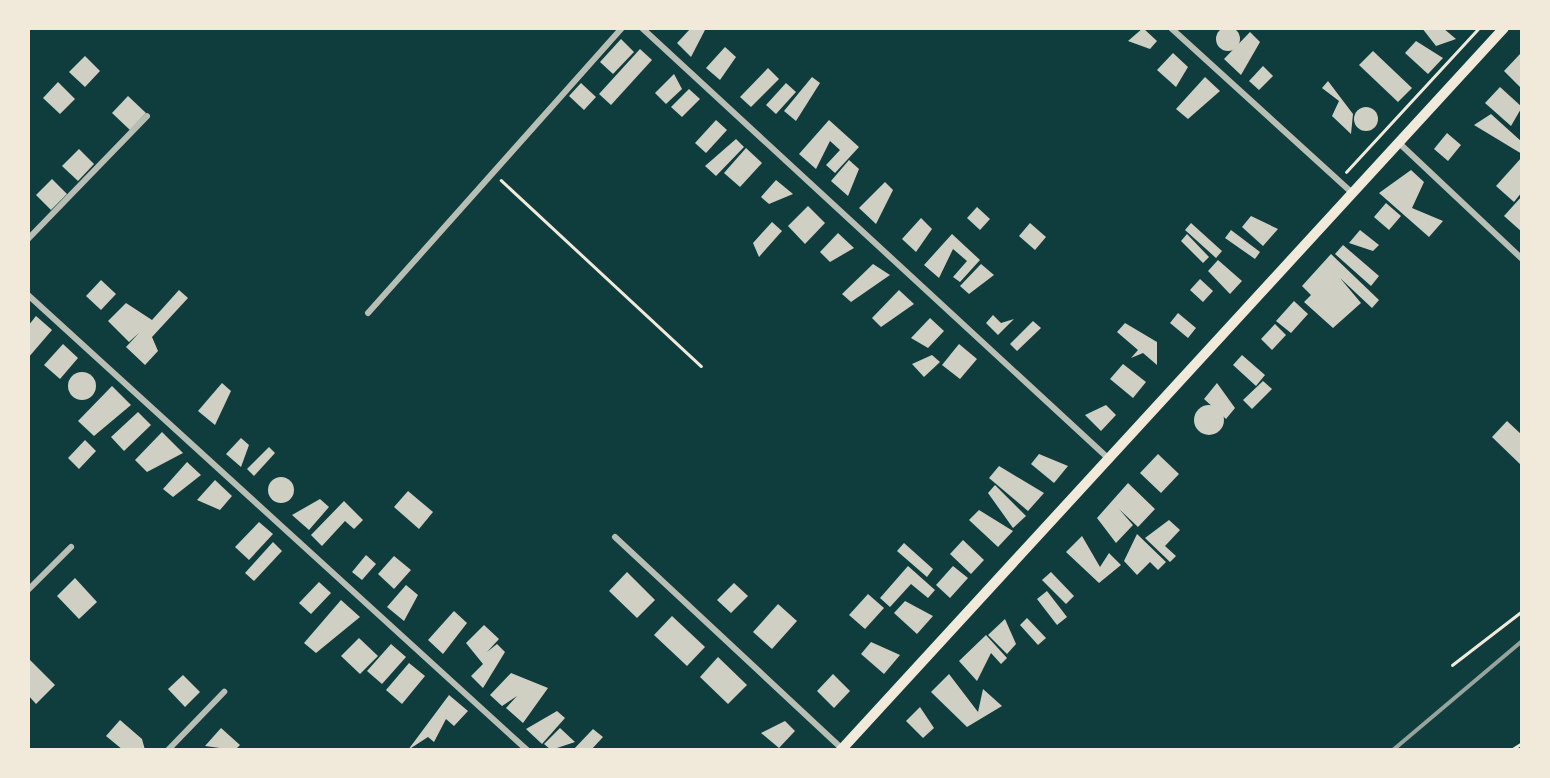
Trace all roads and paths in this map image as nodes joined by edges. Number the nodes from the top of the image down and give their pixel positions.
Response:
1 (622, 28) edge
2 (642, 28) edge
3 (1171, 28) edge
4 (1479, 28) edge
5 (1504, 28) edge
6 (146, 116) dead end
7 (1397, 141) junction
8 (493, 172) junction
9 (1338, 180) junction
10 (1351, 192) junction
11 (28, 239) edge
12 (1522, 258) edge
13 (30, 301) edge
14 (368, 313) dead end
15 (701, 366) dead end
16 (1108, 458) junction
17 (614, 536) dead end
18 (71, 547) dead end
19 (28, 590) edge
20 (1522, 612) edge
21 (1452, 666) dead end
22 (224, 692) dead end
23 (1522, 744) edge
24 (168, 750) edge
25 (527, 750) edge
26 (841, 750) edge
27 (1511, 750) edge

1 - 8 street
2 - 16 street
3 - 9 street
4 - 9 path
5 - 7 main road
6 - 11 street
7 - 10 main road
7 - 12 street
8 - 14 street
8 - 15 path
9 - 10 street
10 - 16 main road
13 - 25 street
16 - 26 main road
17 - 26 street
18 - 19 street
20 - 21 path
22 - 24 street
23 - 27 path

